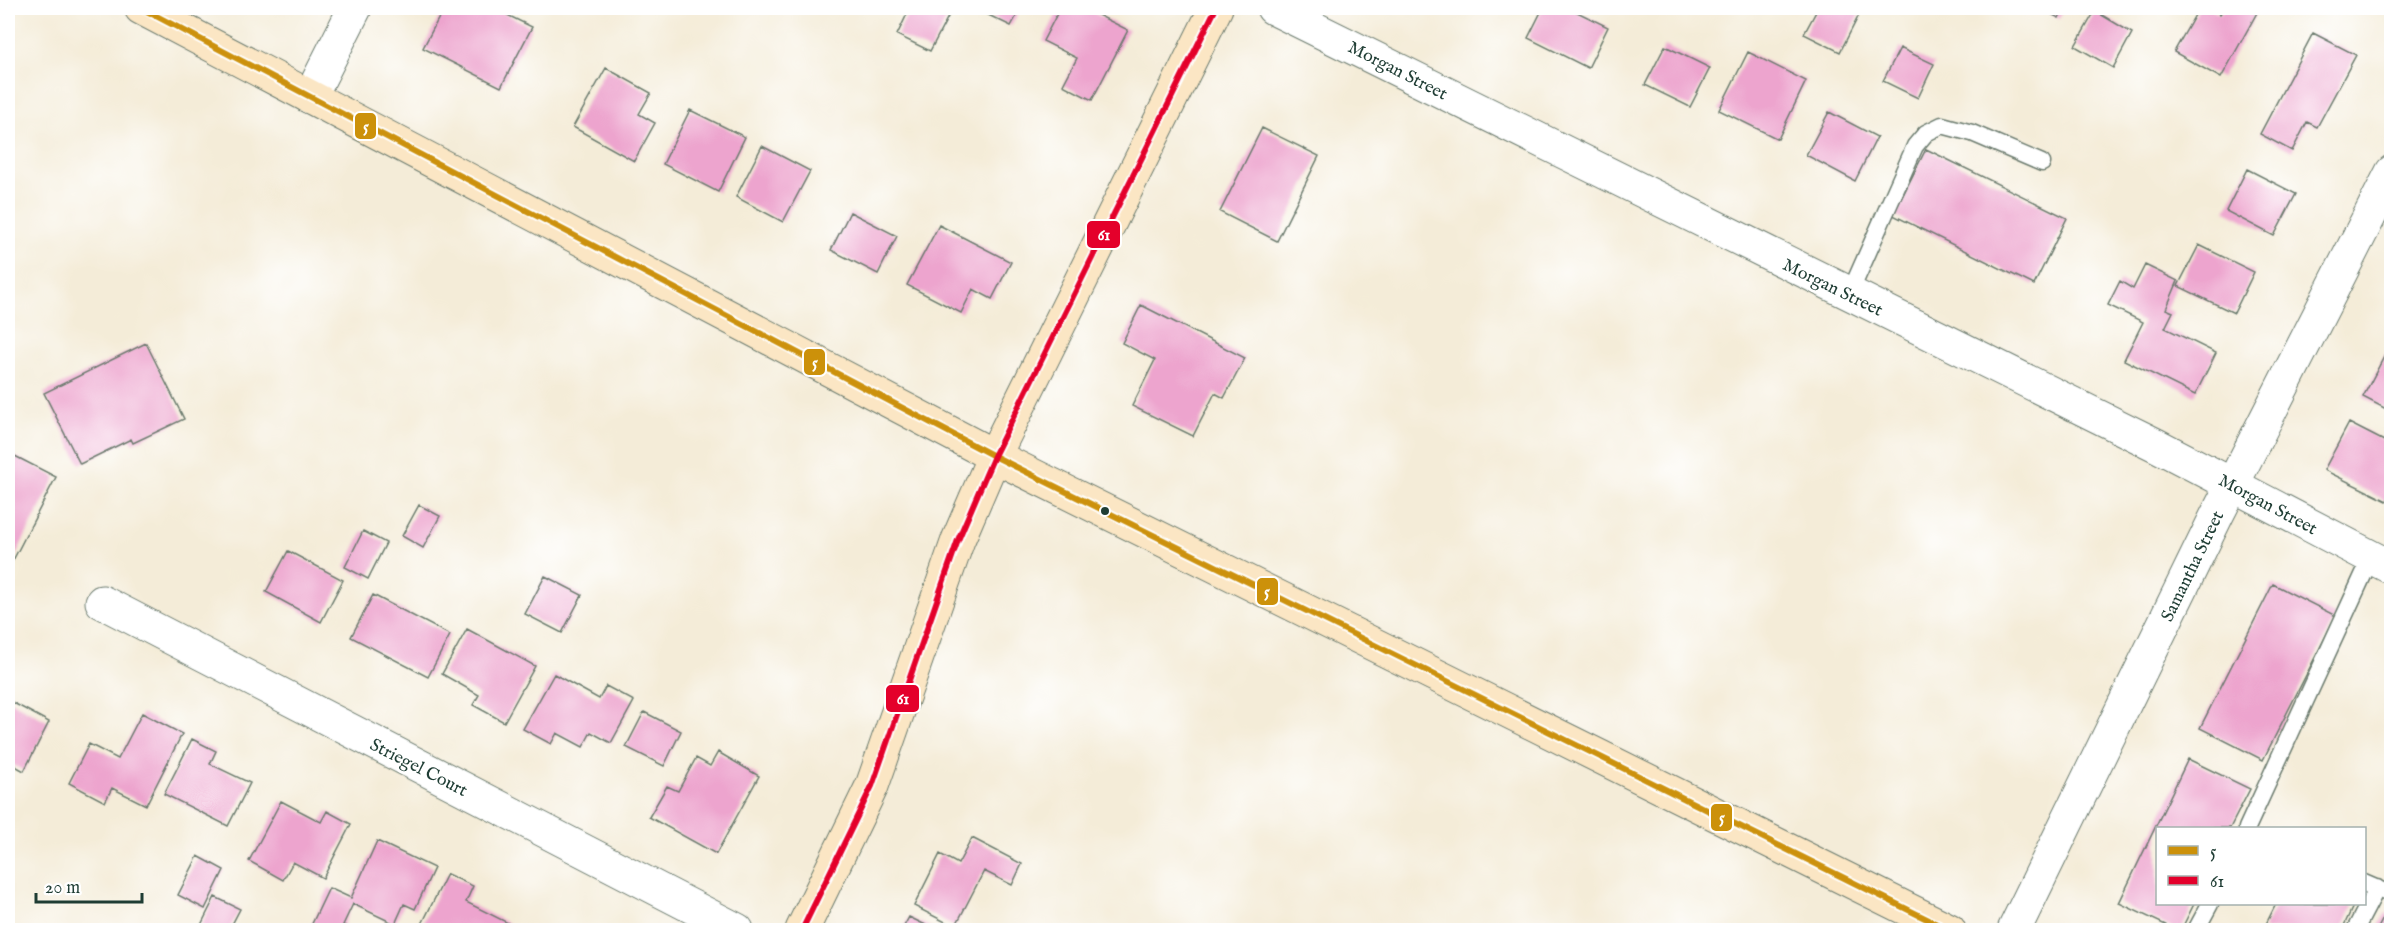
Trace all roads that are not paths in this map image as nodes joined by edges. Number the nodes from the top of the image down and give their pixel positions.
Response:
1 (141, 8) edge
2 (355, 8) edge
3 (1216, 8) edge
4 (1273, 8) edge
5 (310, 97) junction
6 (2043, 163) dead end
7 (2391, 172) edge
8 (1849, 295) junction
9 (994, 456) junction
10 (2232, 485) junction
11 (2381, 563) edge
12 (102, 602) dead end
13 (2248, 827) edge
14 (2378, 888) edge
15 (2209, 905) edge
16 (737, 930) edge
17 (802, 930) edge
18 (1949, 930) edge
19 (2014, 930) edge
20 (2196, 930) edge
21 (2355, 930) edge

1 - 5 main road
2 - 5 street
3 - 9 main road
4 - 8 street, Morgan Street
5 - 9 main road
6 - 8 lane
7 - 10 street, Samantha Street
8 - 10 street, Morgan Street
9 - 17 main road
9 - 18 main road
10 - 11 street, Morgan Street
10 - 19 street, Samantha Street
11 - 13 lane
12 - 16 street, Striegel Court
14 - 21 lane
15 - 20 lane

